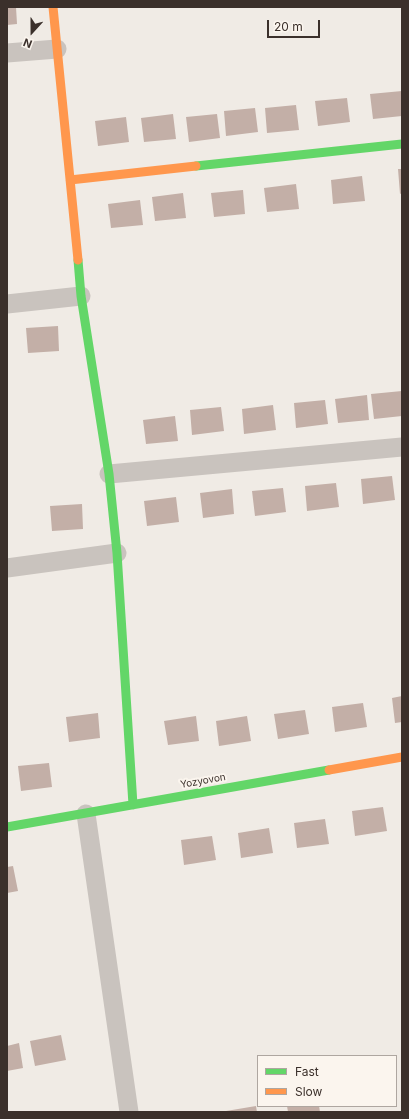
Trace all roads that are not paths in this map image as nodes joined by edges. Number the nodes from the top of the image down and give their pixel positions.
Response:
1 (53, 7) edge
2 (57, 49) junction
3 (7, 53) edge
4 (402, 144) edge
5 (70, 180) junction
6 (81, 296) junction
7 (7, 304) edge
8 (402, 447) edge
9 (109, 474) junction
10 (116, 553) junction
11 (7, 568) edge
12 (402, 757) edge
13 (133, 805) junction
14 (86, 814) junction
15 (7, 827) edge
16 (129, 1112) edge

1 - 2 street
2 - 3 street
2 - 5 street
4 - 5 street
5 - 6 street
6 - 7 street
6 - 9 street
8 - 9 street
9 - 10 street
10 - 11 street
10 - 13 street
12 - 13 street, Yozyovon
13 - 14 street, Yozyovon
14 - 15 street, Yozyovon
14 - 16 street

